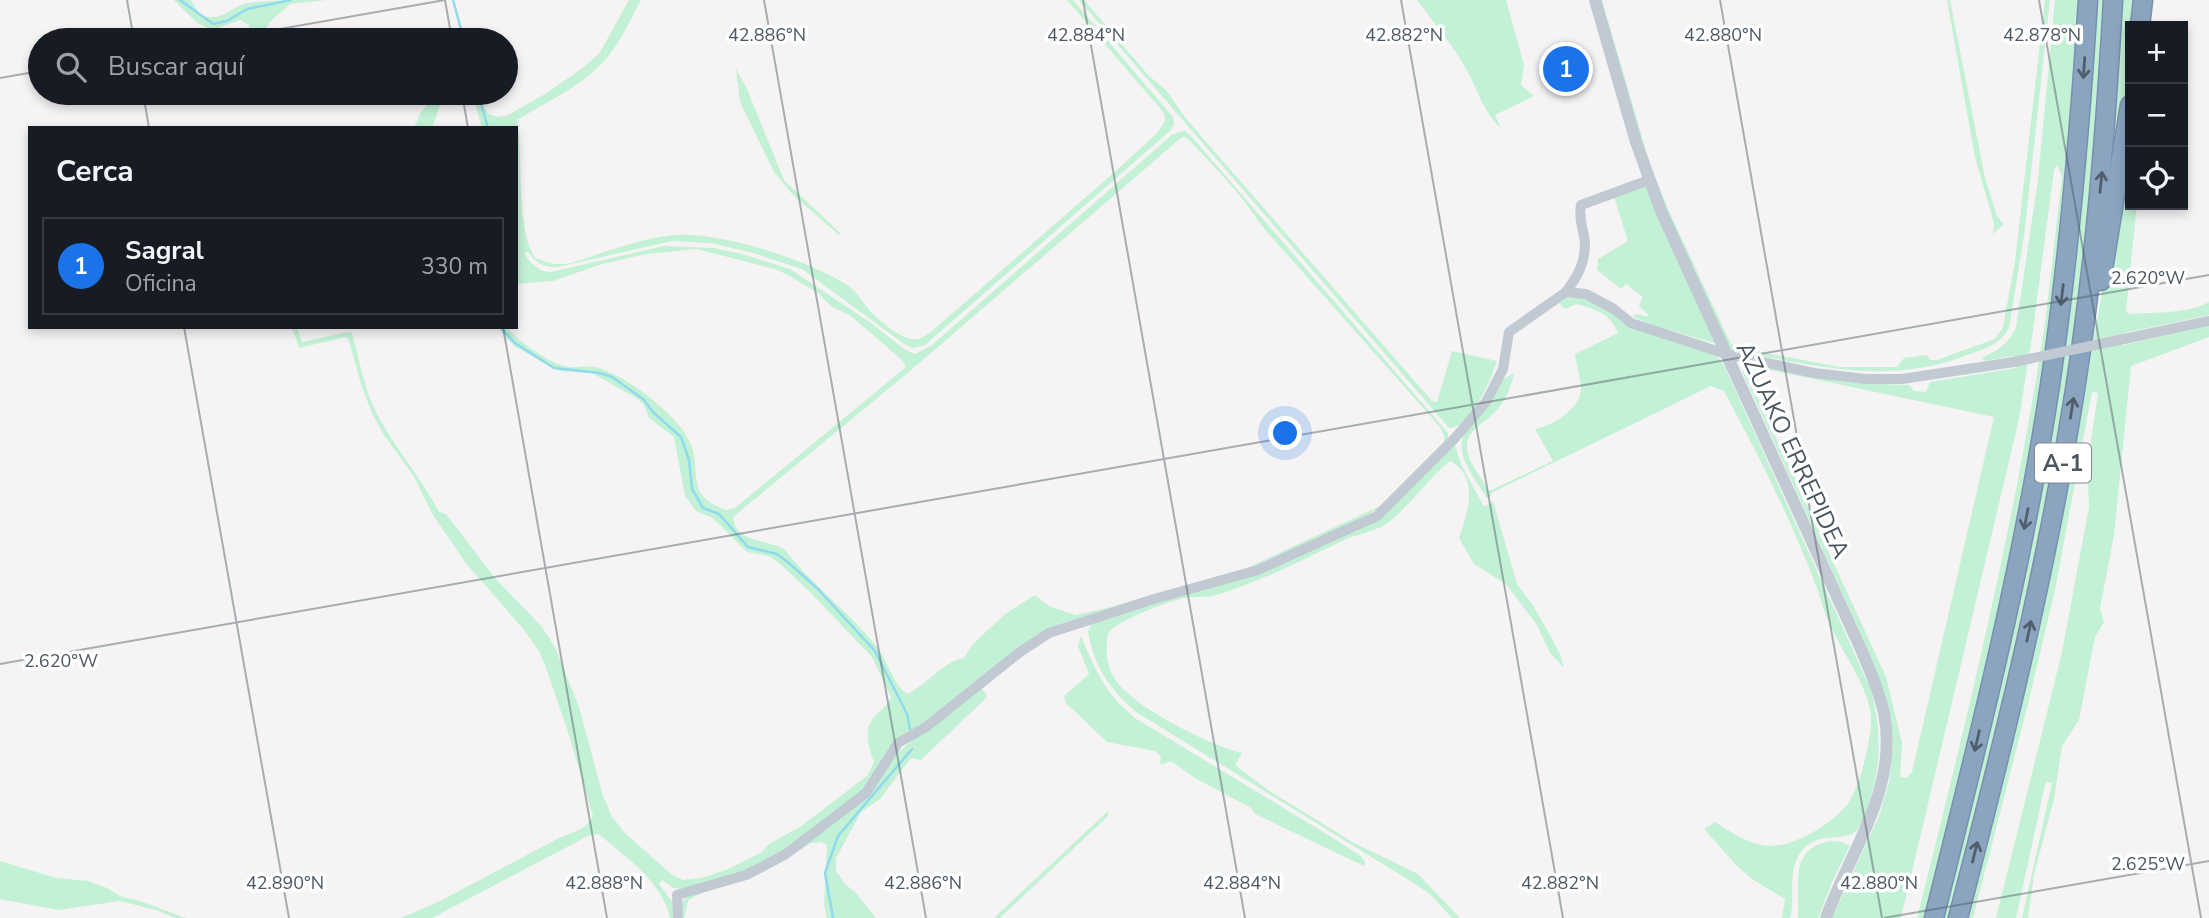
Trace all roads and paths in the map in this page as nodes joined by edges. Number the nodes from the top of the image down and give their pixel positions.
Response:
1 (1595, 0) edge
2 (2088, 0) edge
3 (2113, 0) edge
4 (2143, 0) edge
5 (2141, 21) edge
6 (2125, 135) edge
7 (1649, 180) junction
8 (1566, 292) junction
9 (2209, 321) edge
10 (2085, 326) junction
11 (1726, 354) junction
12 (678, 918) edge
13 (1826, 918) edge
14 (1934, 918) edge
15 (1958, 918) edge

1 - 7 street, AZUAKO ERREPIDEA
2 -> 14 highway, A-1
10 -> 3 highway, A-1
4 - 5 highway
6 - 10 highway
7 - 8 street
7 - 11 street, AZUAKO ERREPIDEA
8 - 11 street
8 - 12 street
9 - 11 street, bridge
15 -> 10 highway, A-1
11 - 13 street, AZUAKO ERREPIDEA

